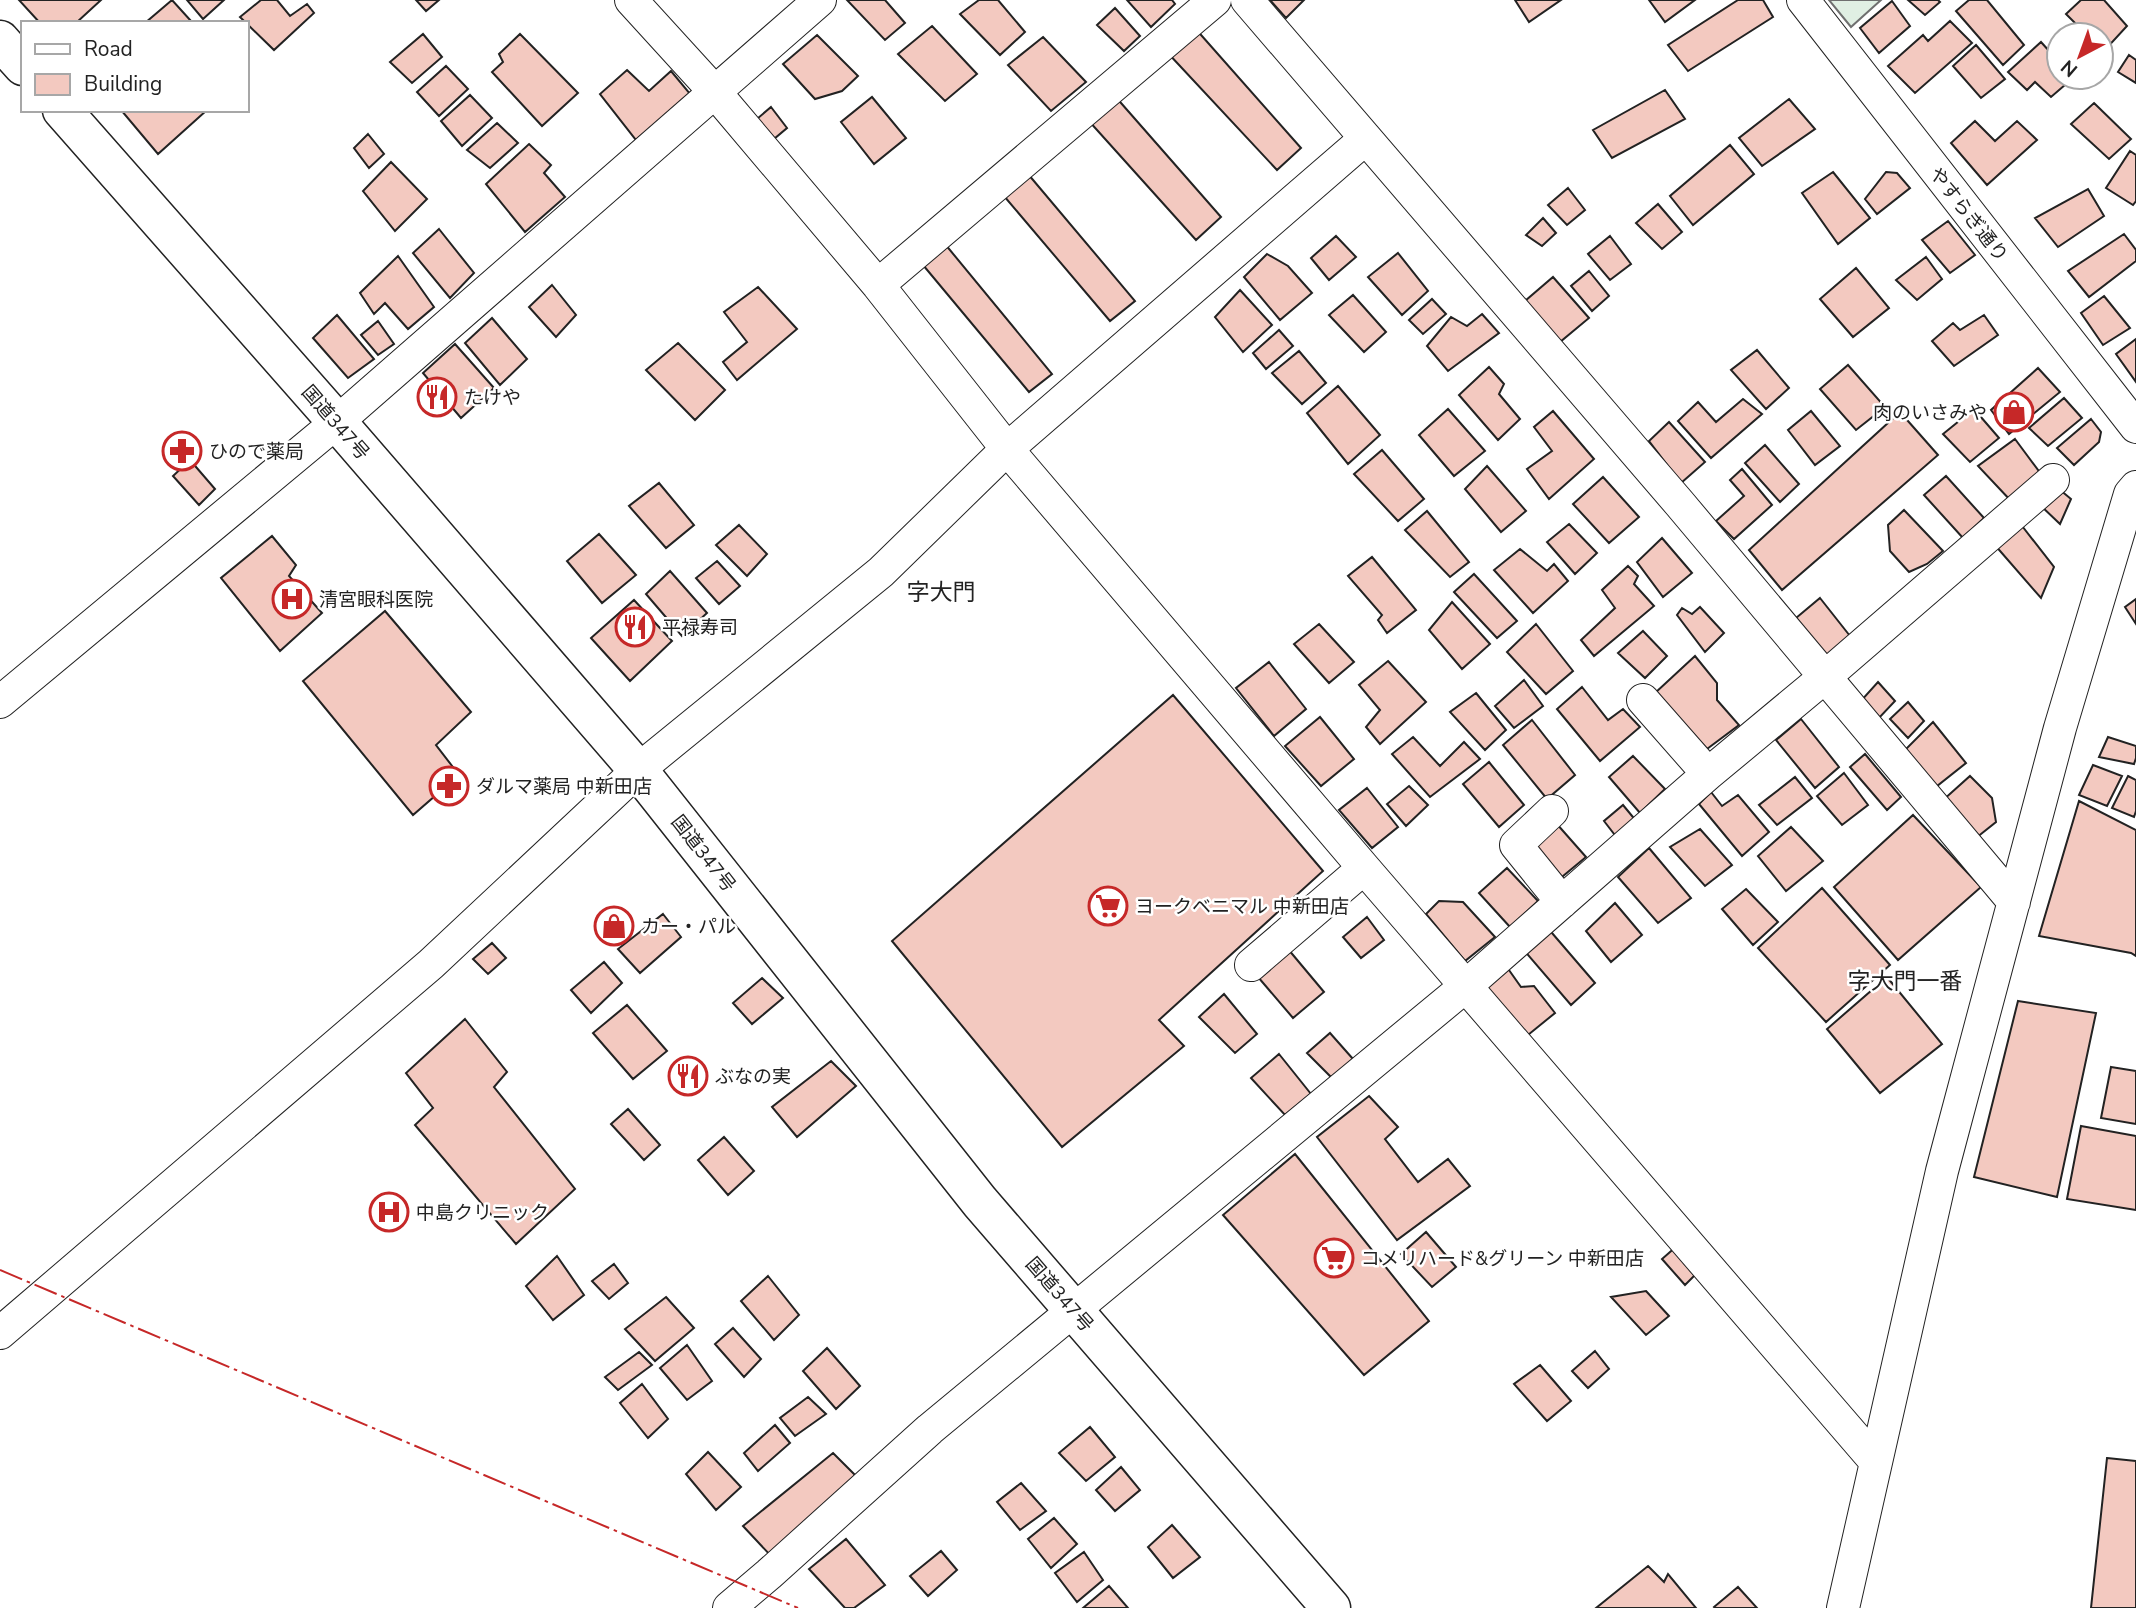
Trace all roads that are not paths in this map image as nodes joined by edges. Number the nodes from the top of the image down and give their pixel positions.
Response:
1 (631, 0) edge
2 (820, 0) edge
3 (1215, 0) edge
4 (1247, 0) edge
5 (1803, 0) edge
6 (0, 40) edge
7 (21, 64) edge
8 (714, 92) junction
9 (64, 112) edge
10 (1365, 139) junction
11 (878, 285) junction
12 (337, 422) junction
13 (2136, 427) edge
14 (1007, 449) junction
15 (2053, 480) dead end
16 (2136, 487) edge
17 (1826, 676) junction
18 (2, 698) edge
19 (1643, 700) dead end
20 (638, 770) junction
21 (1708, 774) junction
22 (1552, 811) dead end
23 (1364, 868) junction
24 (1562, 902) junction
25 (2014, 902) junction
26 (1251, 965) dead end
27 (1467, 985) junction
28 (1074, 1311) junction
29 (0, 1334) edge
30 (1876, 1462) junction
31 (729, 1608) edge
32 (1331, 1608) edge
33 (1843, 1608) edge

1 - 8 street
2 - 8 street
3 - 11 street
4 - 10 street
5 - 13 street, やすらぎ通り
6 - 7 highway
8 - 11 street
8 - 12 street
9 - 12 highway, 国道347号
10 - 14 street
10 - 17 street
11 - 14 street
12 - 18 street
12 - 20 highway, 国道347号
14 - 20 street
14 - 23 street
15 - 17 street
16 - 25 street
17 - 21 street
17 - 25 street
19 - 21 street
20 - 28 highway, 国道347号
20 - 29 street
21 - 24 street
22 - 24 street
23 - 26 street
23 - 27 street
24 - 27 street
25 - 30 street
27 - 28 street
27 - 30 street
28 - 31 street
28 - 32 highway, 国道347号
30 - 33 street

